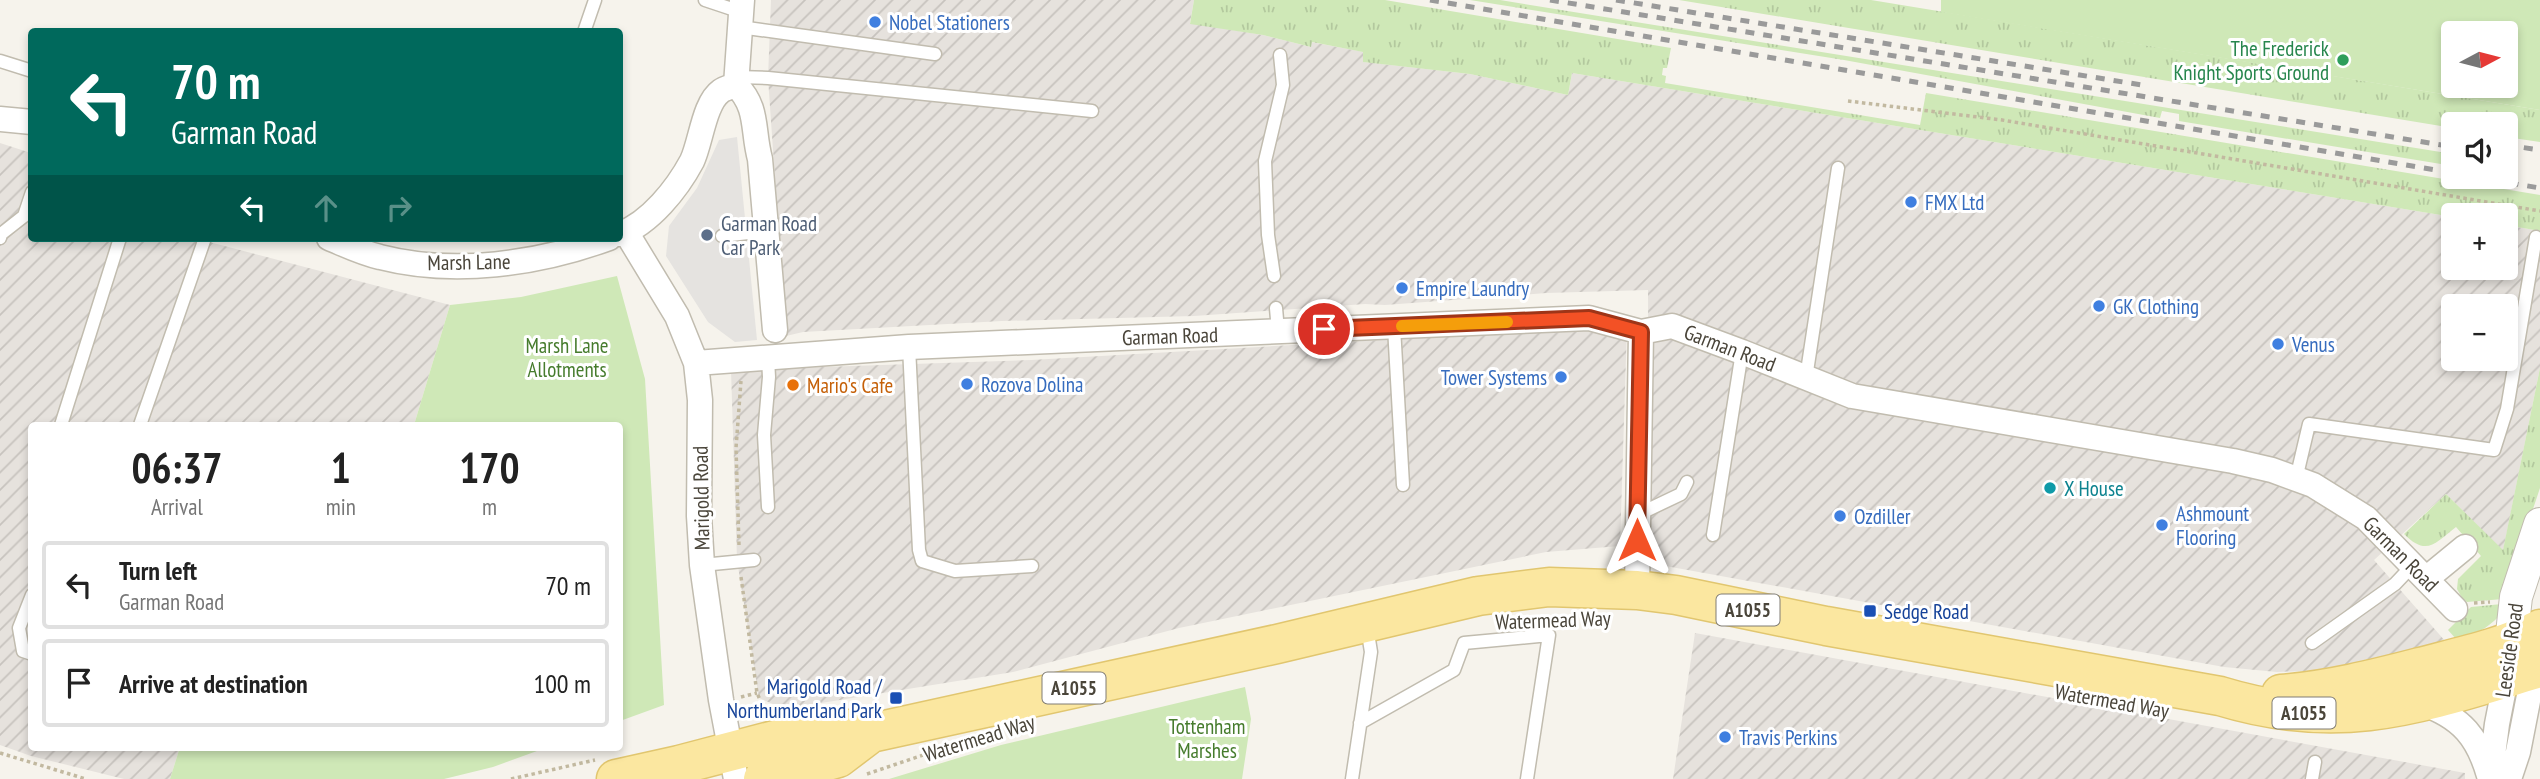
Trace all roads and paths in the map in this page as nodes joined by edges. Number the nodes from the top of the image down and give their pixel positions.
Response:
1 (595, 0) edge
2 (705, 0) edge
3 (741, 13) edge
4 (585, 28) edge
5 (935, 54) dead end
6 (1280, 55) dead end
7 (0, 61) edge
8 (28, 70) edge
9 (736, 81) junction
10 (1848, 101) dead end
11 (1091, 111) dead end
12 (0, 119) edge
13 (28, 122) edge
14 (1838, 168) dead end
15 (28, 204) edge
16 (2540, 211) edge
17 (623, 232) edge
18 (767, 232) junction
19 (0, 235) edge
20 (722, 236) dead end
21 (2536, 237) dead end
22 (119, 242) edge
23 (204, 242) edge
24 (340, 242) edge
25 (597, 242) edge
26 (623, 242) edge
27 (1274, 276) dead end
28 (1394, 327) junction
29 (775, 330) dead end
30 (1641, 332) junction
31 (909, 347) junction
32 (1742, 352) junction
33 (768, 359) junction
34 (695, 363) junction
35 (1806, 378) junction
36 (62, 422) edge
37 (141, 422) edge
38 (2296, 479) junction
39 (1687, 482) dead end
40 (1403, 485) dead end
41 (768, 506) dead end
42 (1637, 515) junction
43 (2540, 524) edge
44 (1713, 535) dead end
45 (2465, 547) dead end
46 (754, 560) dead end
47 (702, 565) junction
48 (1031, 566) dead end
49 (2420, 572) junction
50 (1637, 590) junction
51 (2528, 591) edge
52 (28, 605) edge
53 (2455, 608) joint
54 (1366, 622) junction
55 (2312, 643) dead end
56 (28, 652) edge
57 (2523, 660) edge
58 (757, 693) dead end
59 (2220, 696) junction
60 (735, 698) dead end
61 (2421, 703) junction
62 (1360, 723) junction
63 (871, 733) junction
64 (936, 751) dead end
65 (0, 753) edge
66 (2315, 762) dead end
67 (733, 765) edge
68 (609, 769) edge
69 (865, 775) dead end
70 (86, 779) edge
71 (511, 779) edge
72 (763, 779) edge
73 (1352, 779) edge
74 (1527, 779) edge
75 (2312, 779) edge
76 (2490, 779) edge
77 (2509, 779) edge

1 - 4 lane
2 - 3 lane
3 - 5 lane
3 - 9 street
6 - 27 lane
7 - 8 lane
9 - 11 lane
9 - 17 street, Marsh Lane
9 - 18 street
10 - 16 path
12 - 13 street
14 - 35 lane
15 - 19 lane
18 - 20 lane
18 - 29 street
21 - 38 lane
22 - 36 lane
23 - 37 lane
24 - 25 street, Marsh Lane
26 - 34 street, Marigold Road
28 - 30 street, Garman Road
28 - 31 street, Garman Road
28 - 40 lane
30 - 32 street, Garman Road
30 - 42 street
31 - 33 street, Garman Road
31 - 48 lane
32 - 35 street, Garman Road
32 - 44 lane
33 - 34 street, Garman Road
33 - 41 lane
34 - 47 street, Marigold Road
35 - 38 street, Garman Road
38 - 49 street, Garman Road
39 - 42 lane
42 - 50 street
43 - 51 street, Leeside Road
45 - 49 street
46 - 47 lane
47 - 67 street, Marigold Road
49 - 53 street, Garman Road
49 - 55 lane
50 - 54 main road, Watermead Way / A1055
50 - 59 main road, Watermead Way / A1055
51 - 53 path
51 - 57 street, Leeside Road
52 - 56 lane
54 - 62 lane
54 - 63 main road, Watermead Way / A1055
57 - 59 main road, Watermead Way / A1055
57 - 61 main road, Watermead Way / A1055
57 - 76 street, Leeside Road
57 - 77 street, Leeside Road
58 - 60 path
59 - 61 main road, Watermead Way / A1055
61 - 76 street, Leeside Road
62 - 73 lane
62 - 74 lane
63 - 67 main road, Watermead Way / A1055
63 - 72 main road, Watermead Way / A1055
64 - 69 path, Watermead Way
65 - 70 path
66 - 75 lane
67 - 68 main road, Watermead Way / A1055
68 - 71 path

